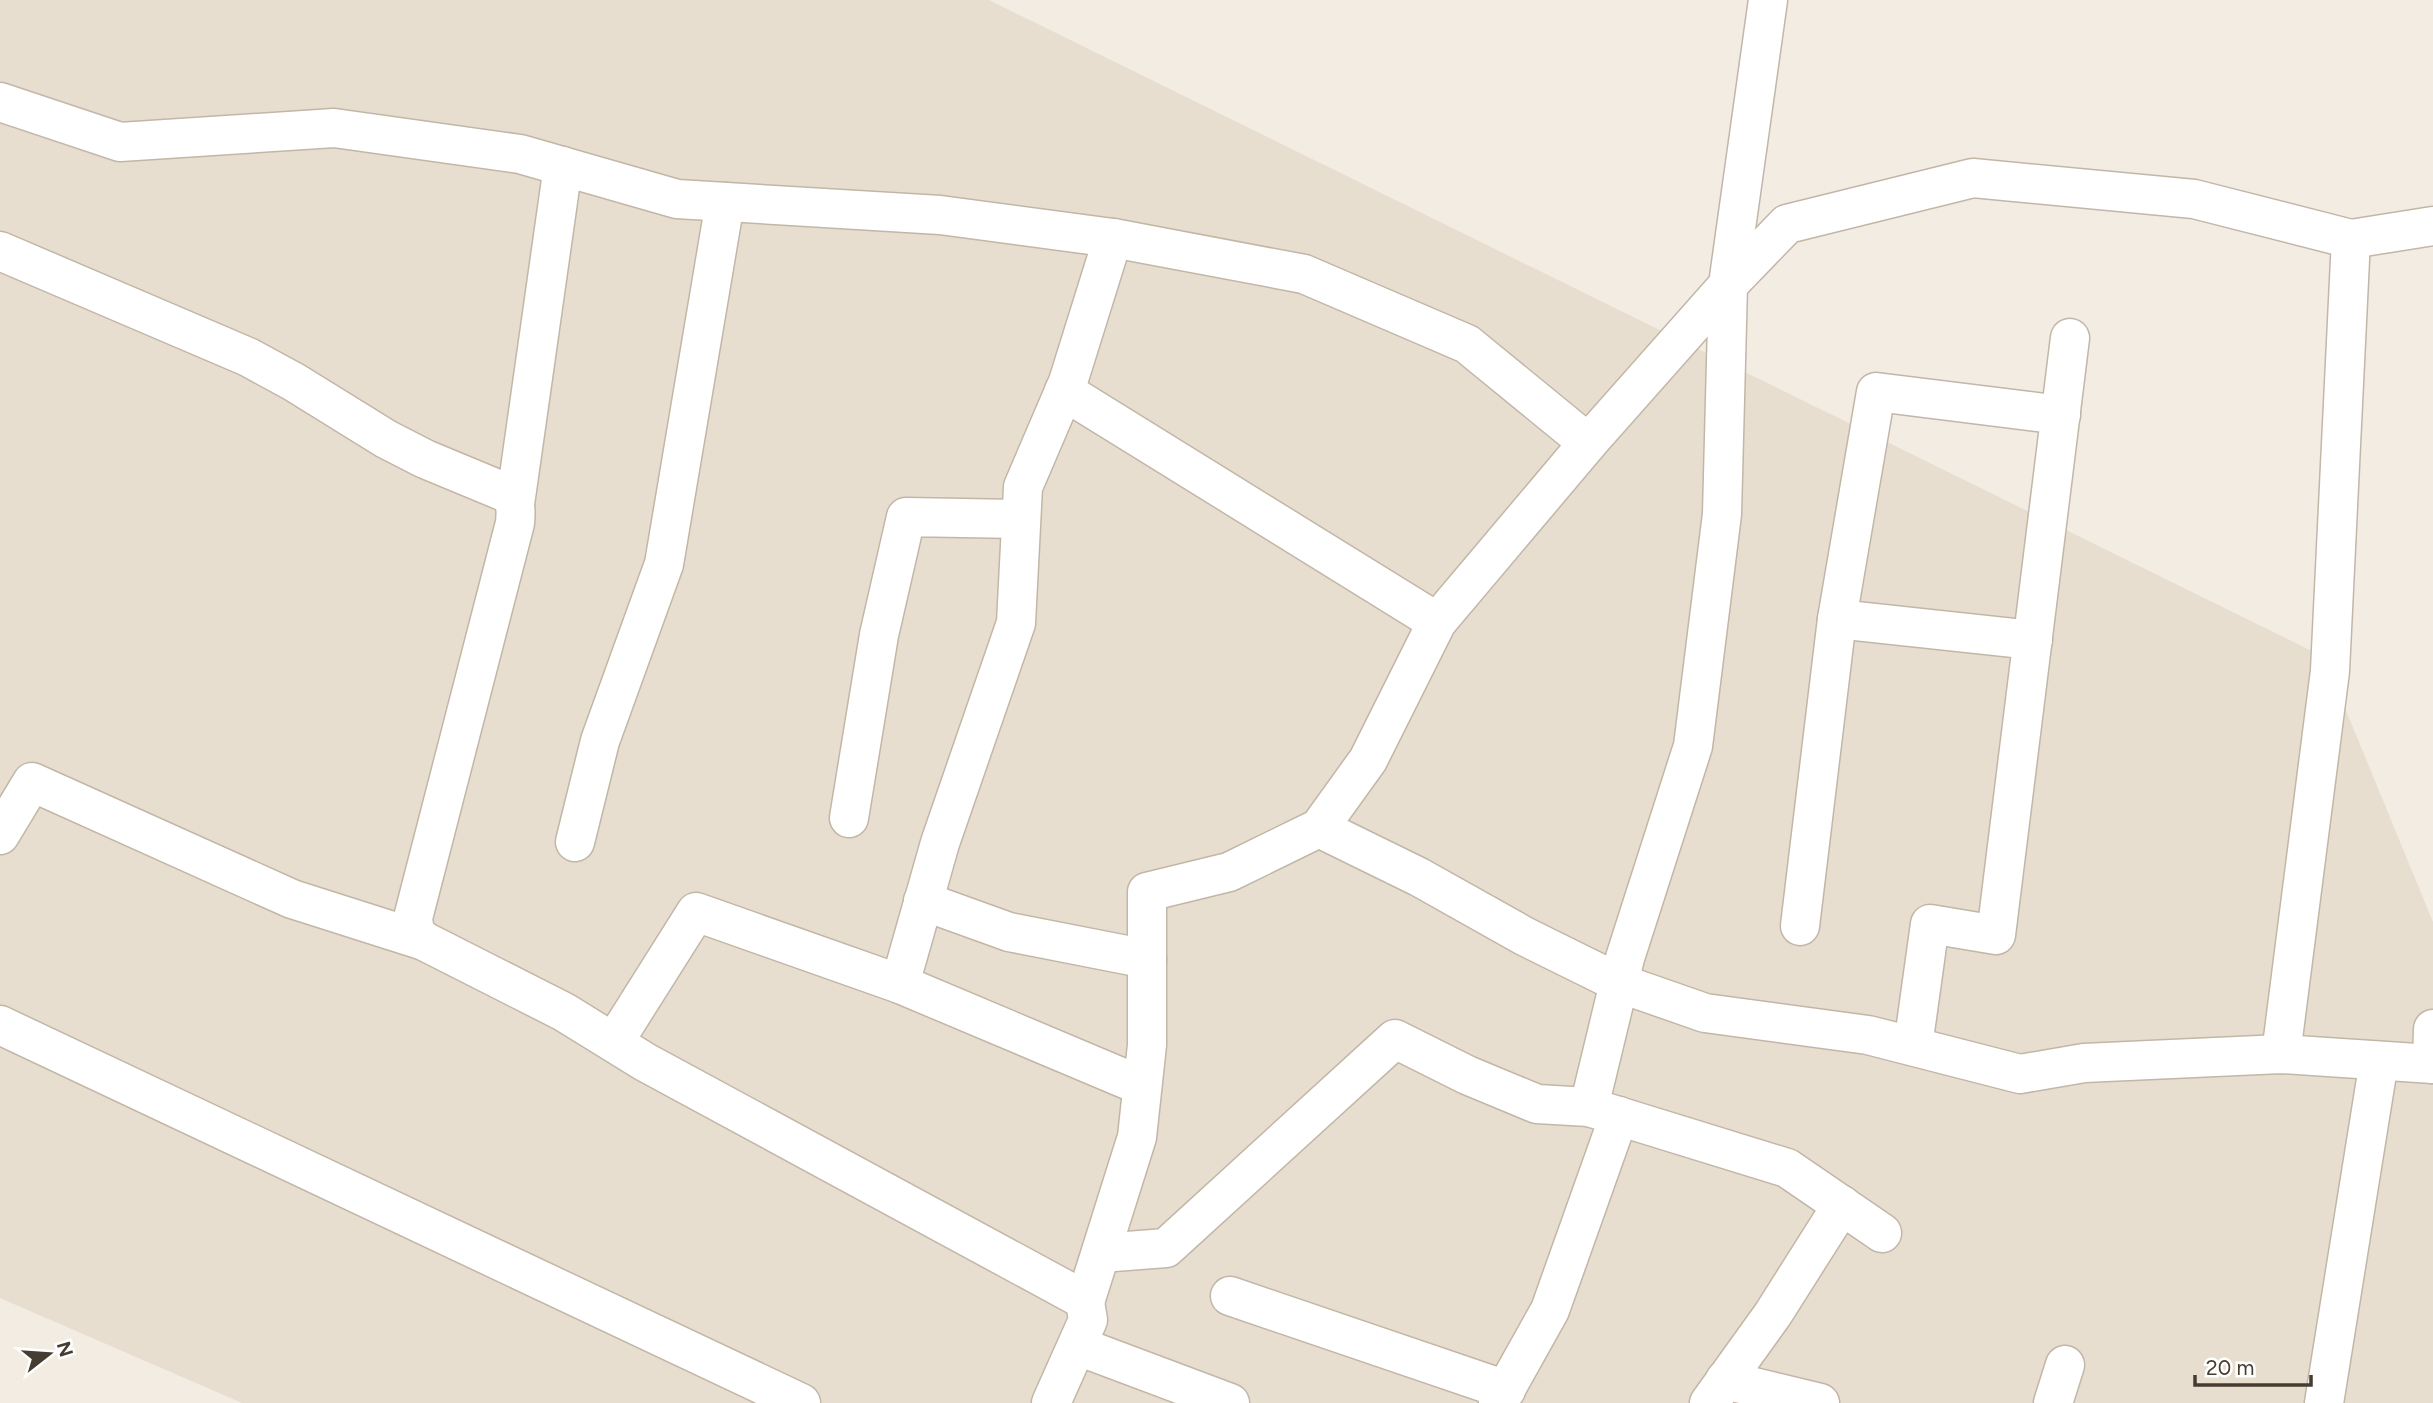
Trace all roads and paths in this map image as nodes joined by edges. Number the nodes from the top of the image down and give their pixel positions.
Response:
1 (1768, 0) edge
2 (0, 102) edge
3 (563, 166) junction
4 (725, 202) junction
5 (2433, 226) edge
6 (1112, 238) junction
7 (2351, 239) junction
8 (0, 251) edge
9 (1728, 285) junction
10 (2070, 338) dead end
11 (1064, 391) junction
12 (2061, 415) junction
13 (1588, 443) junction
14 (515, 504) junction
15 (1021, 519) junction
16 (1837, 619) junction
17 (1437, 622) junction
18 (2033, 640) junction
19 (849, 818) dead end
20 (1320, 828) junction
21 (0, 835) edge
22 (575, 842) dead end
23 (923, 901) junction
24 (1800, 926) dead end
25 (424, 941) junction
26 (1147, 959) junction
27 (1619, 982) junction
28 (900, 984) junction
29 (0, 1025) edge
30 (2433, 1029) edge
31 (614, 1042) junction
32 (1913, 1046) junction
33 (2281, 1054) junction
34 (2379, 1061) junction
35 (2433, 1064) edge
36 (1142, 1086) junction
37 (1604, 1111) junction
38 (1842, 1205) junction
39 (1882, 1233) dead end
40 (1101, 1253) junction
41 (1230, 1296) dead end
42 (1085, 1303) junction
43 (1078, 1346) junction
44 (2065, 1365) dead end
45 (1717, 1392) edge
46 (1502, 1396) edge
47 (801, 1403) edge
48 (1051, 1403) edge
49 (1230, 1403) edge
50 (1820, 1403) edge
51 (2053, 1403) edge
52 (2324, 1403) edge

1 - 9 street
2 - 3 street
3 - 4 street
3 - 14 street
4 - 6 street
4 - 22 street
5 - 7 street
6 - 11 street
6 - 13 street
7 - 9 street
7 - 33 street
8 - 14 street
9 - 13 street
9 - 27 street
10 - 12 street
11 - 15 street
11 - 17 street
12 - 16 street
12 - 18 street
13 - 17 street
14 - 25 street
15 - 19 street
15 - 23 street
16 - 18 street
16 - 24 street
17 - 20 street
18 - 32 street
20 - 26 street
20 - 27 street
21 - 25 street
23 - 26 street
23 - 28 street
25 - 31 street
26 - 36 street
27 - 32 street
27 - 37 street
28 - 31 street
28 - 36 street
29 - 47 street
30 - 35 street
31 - 42 street
32 - 33 street
33 - 34 street
34 - 35 street
34 - 52 street
36 - 40 street
37 - 38 street
37 - 40 street
37 - 46 street
38 - 39 street
38 - 45 street
40 - 42 street
41 - 46 street
42 - 43 street
43 - 48 street
43 - 49 street
44 - 51 street
45 - 50 street

